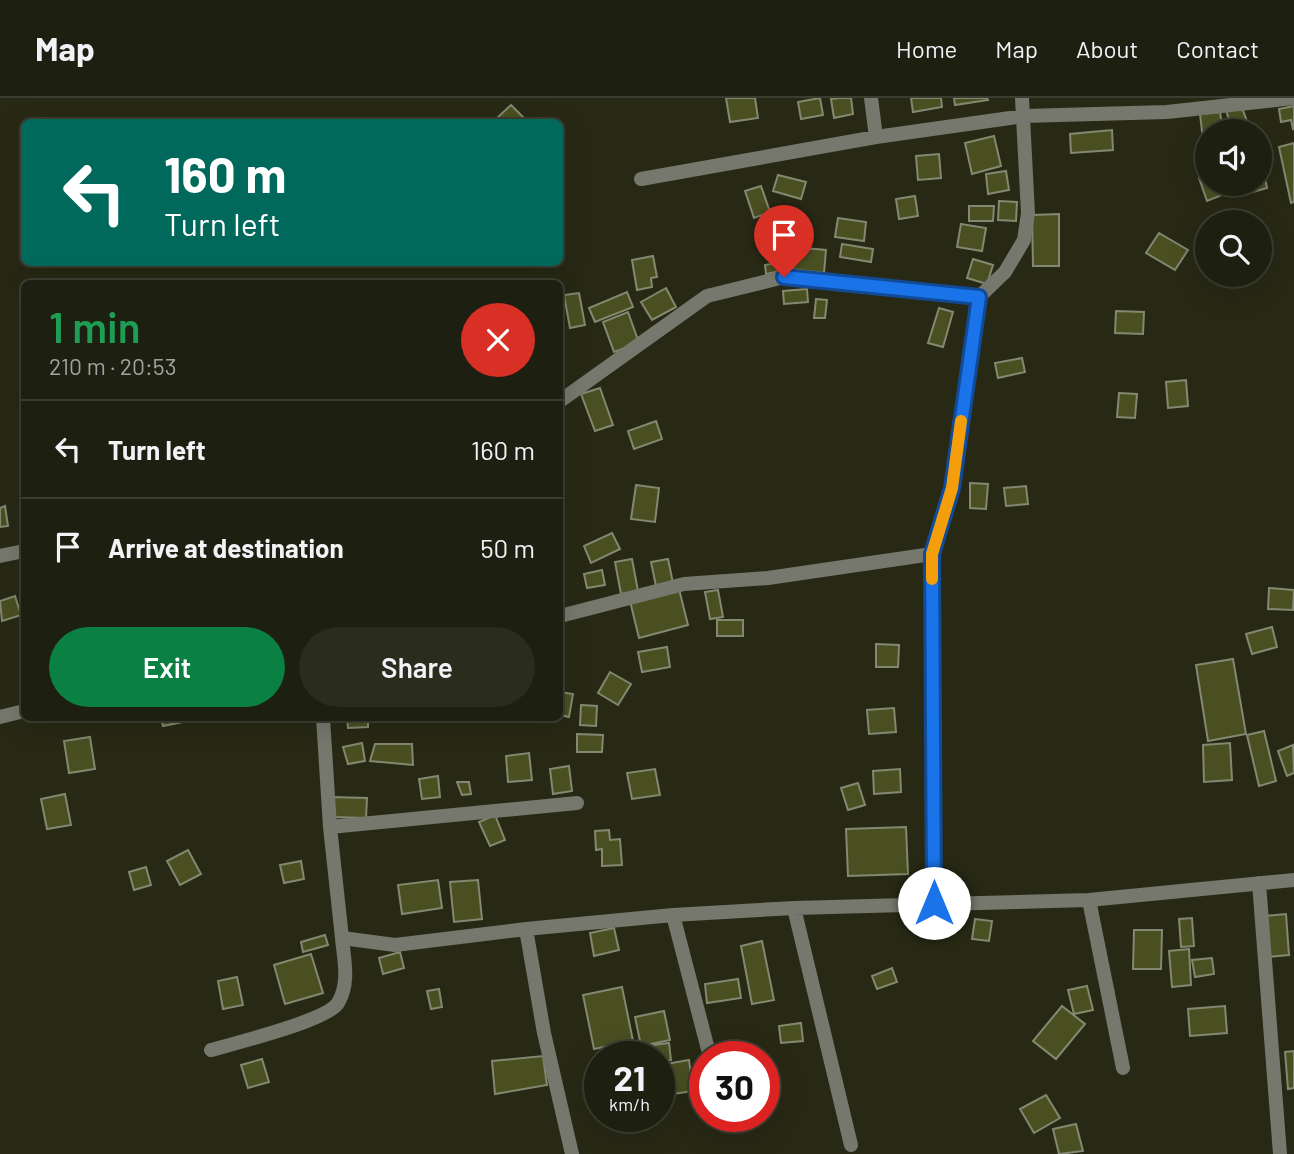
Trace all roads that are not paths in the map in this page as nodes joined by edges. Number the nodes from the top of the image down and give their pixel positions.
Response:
1 (871, 98) edge
2 (1022, 98) edge
3 (1294, 99) edge
4 (1166, 105) edge
5 (1024, 116) junction
6 (876, 137) junction
7 (640, 179) dead end
8 (979, 297) junction
9 (563, 399) edge
10 (21, 552) edge
11 (932, 554) junction
12 (0, 556) edge
13 (563, 615) edge
14 (21, 712) edge
15 (0, 717) edge
16 (323, 721) edge
17 (577, 803) dead end
18 (330, 827) junction
19 (1294, 880) edge
20 (1259, 883) junction
21 (1089, 900) junction
22 (934, 903) junction
23 (793, 908) junction
24 (673, 915) junction
25 (526, 929) junction
26 (342, 938) junction
27 (706, 1041) edge
28 (211, 1050) dead end
29 (1123, 1068) dead end
30 (850, 1145) dead end
31 (572, 1154) edge
32 (1280, 1154) edge

1 - 6 street
2 - 5 street
3 - 4 street
4 - 5 street
5 - 6 street
5 - 8 street
6 - 7 street
8 - 9 street
8 - 11 street
10 - 12 street
11 - 13 street
11 - 22 street
14 - 15 street
16 - 18 street
17 - 18 street
18 - 26 street
19 - 20 street
20 - 21 street
20 - 32 street
21 - 22 street
21 - 29 street
22 - 23 street
23 - 24 street
23 - 30 street
24 - 25 street
24 - 27 street
25 - 26 street
25 - 31 street
26 - 28 street

